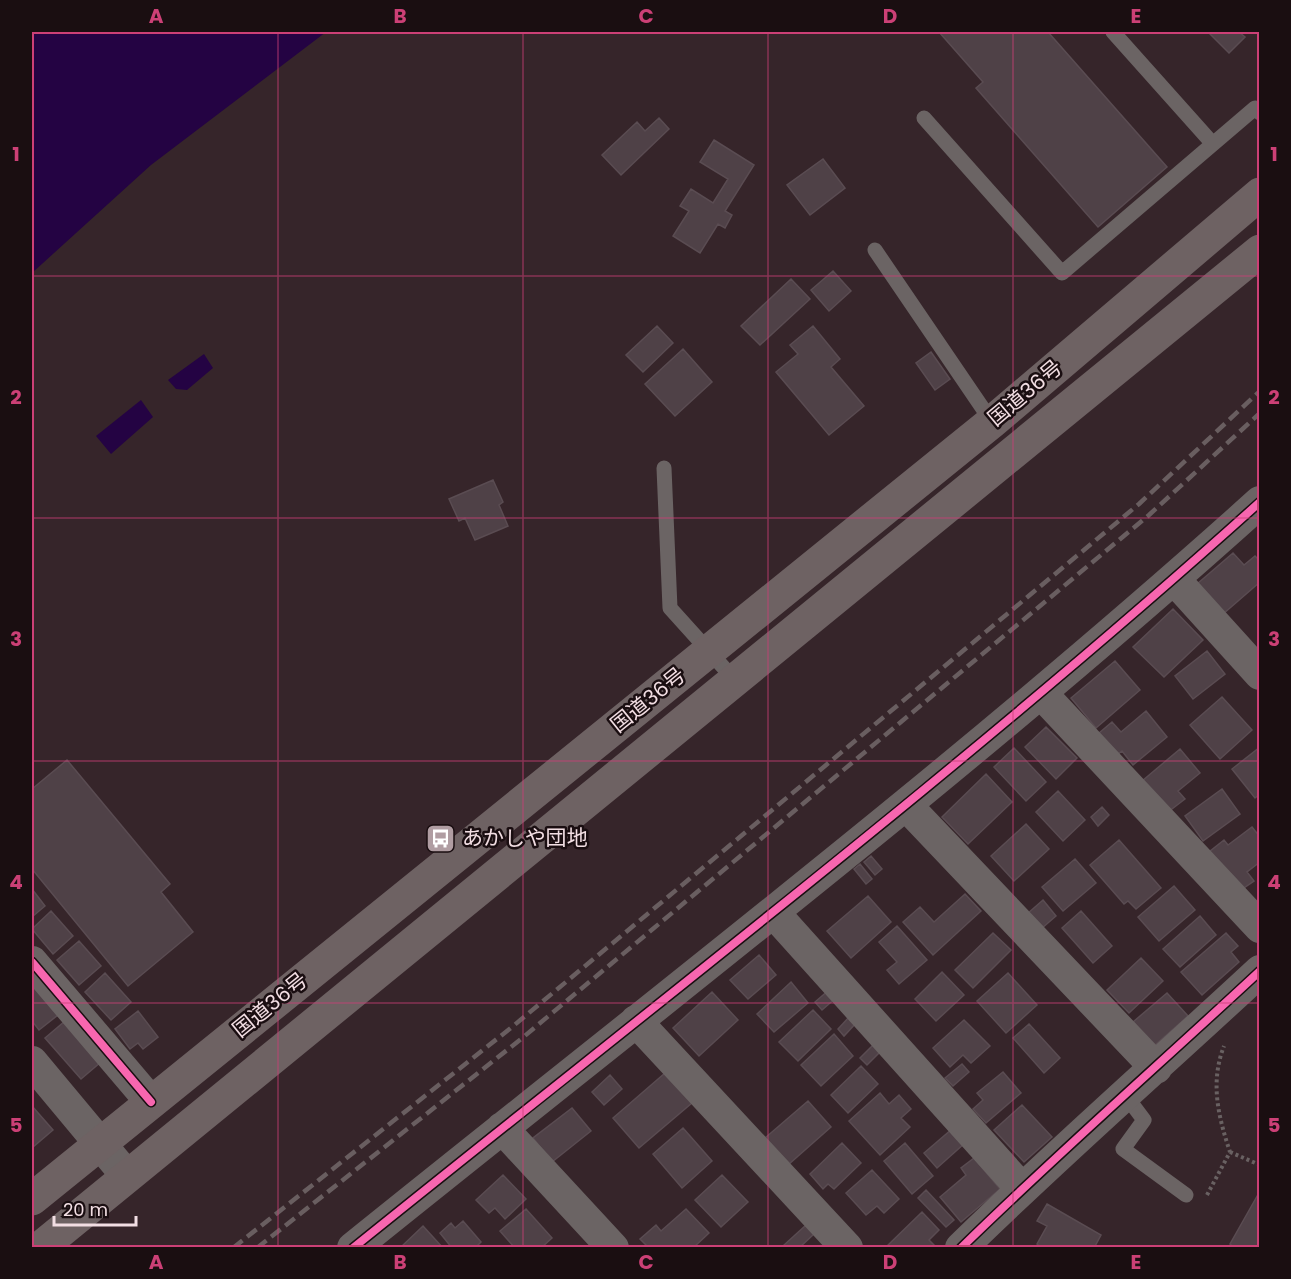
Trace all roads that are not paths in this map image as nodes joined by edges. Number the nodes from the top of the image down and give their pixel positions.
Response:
1 (1113, 32) edge
2 (1260, 113) edge
3 (924, 118) dead end
4 (1213, 144) junction
5 (1260, 194) edge
6 (875, 250) dead end
7 (1260, 251) edge
8 (992, 422) junction
9 (664, 468) dead end
10 (1260, 502) edge
11 (1174, 579) junction
12 (708, 652) junction
13 (1260, 674) edge
14 (734, 679) junction
15 (1041, 693) junction
16 (906, 805) junction
17 (774, 913) junction
18 (1260, 927) edge
19 (32, 962) edge
20 (1260, 972) edge
21 (636, 1021) junction
22 (32, 1062) edge
23 (1156, 1068) junction
24 (1126, 1096) junction
25 (151, 1102) junction
26 (502, 1128) junction
27 (101, 1143) junction
28 (127, 1176) junction
29 (1022, 1189) junction
30 (1186, 1195) road end
31 (32, 1199) edge
32 (367, 1244) edge
33 (40, 1248) edge
34 (613, 1248) edge
35 (847, 1248) edge
36 (961, 1248) edge

1 - 4 lane
2 - 4 lane
3 - 4 lane
5 - 8 highway, 国道36号
6 - 8 lane
7 - 14 highway, 国道36号
8 - 12 highway, 国道36号
9 - 12 lane
10 - 11 street
11 - 13 street
11 - 15 street
12 - 14 lane
12 - 25 highway, 国道36号
14 - 28 highway, 国道36号
15 - 16 street
15 - 18 street
16 - 17 street
16 - 23 street
17 - 21 street
17 - 29 street
19 - 25 street
20 - 23 street
21 - 26 street
21 - 35 street
22 - 27 street
23 - 24 street
24 - 29 street
24 - 30 lane
25 - 27 highway, 国道36号
26 - 32 street
26 - 34 street
27 - 28 street
27 - 31 highway, 国道36号
28 - 33 highway, 国道36号
29 - 36 street

